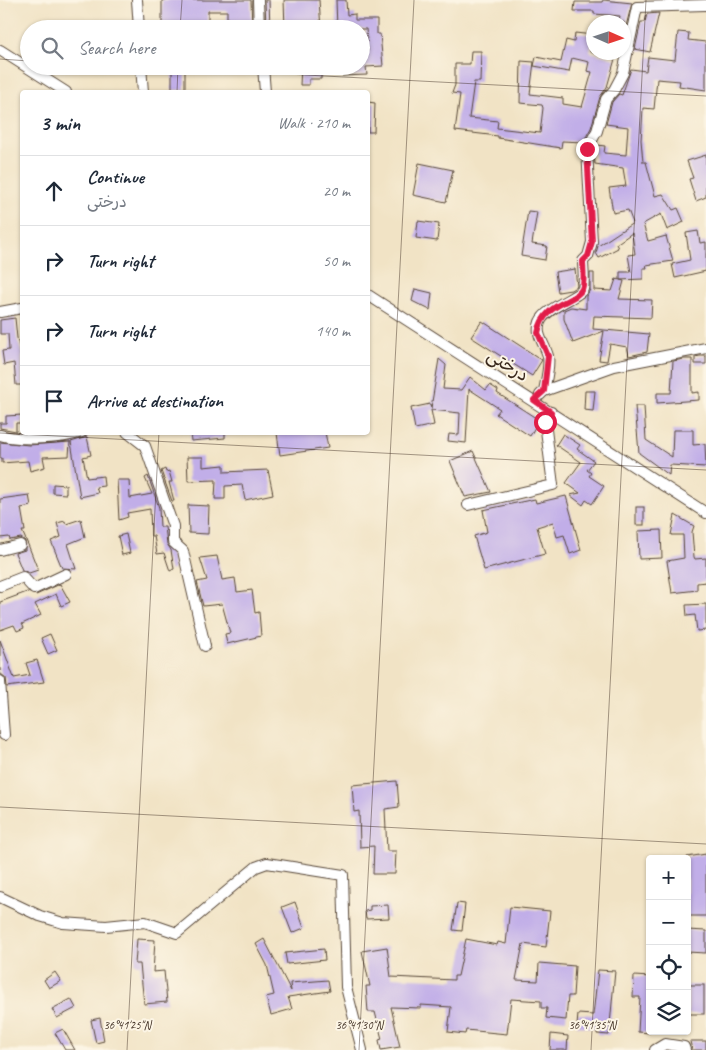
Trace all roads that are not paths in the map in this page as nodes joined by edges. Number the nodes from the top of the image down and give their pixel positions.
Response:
1 (136, 0) edge
2 (258, 0) edge
3 (706, 5) edge
4 (138, 20) edge
5 (259, 20) edge
6 (0, 50) edge
7 (20, 63) edge
8 (39, 75) edge
9 (142, 75) edge
10 (264, 75) edge
11 (63, 90) edge
12 (143, 90) edge
13 (265, 90) edge
14 (372, 301) edge
15 (20, 308) edge
16 (0, 312) edge
17 (706, 348) edge
18 (544, 391) junction
19 (534, 400) junction
20 (551, 412) junction
21 (0, 435) edge
22 (74, 435) edge
23 (132, 435) edge
24 (468, 505) dead end
25 (706, 513) edge
26 (20, 545) dead end
27 (0, 550) edge
28 (66, 574) dead end
29 (0, 586) edge
30 (205, 646) dead end
31 (0, 681) edge
32 (4, 735) dead end
33 (0, 897) edge
34 (362, 1050) edge
35 (655, 1050) edge
36 (686, 1050) edge

1 - 4 street
2 - 5 street
3 - 18 street
6 - 7 street
8 - 11 street
9 - 12 street
10 - 13 street
14 - 19 street, درختی
15 - 16 street
17 - 18 street
18 - 19 street
19 - 20 street, درختی
20 - 24 street
20 - 25 street, درختی
21 - 22 street
23 - 30 street
26 - 27 street
28 - 29 street
31 - 32 street
33 - 34 street
35 - 36 street

